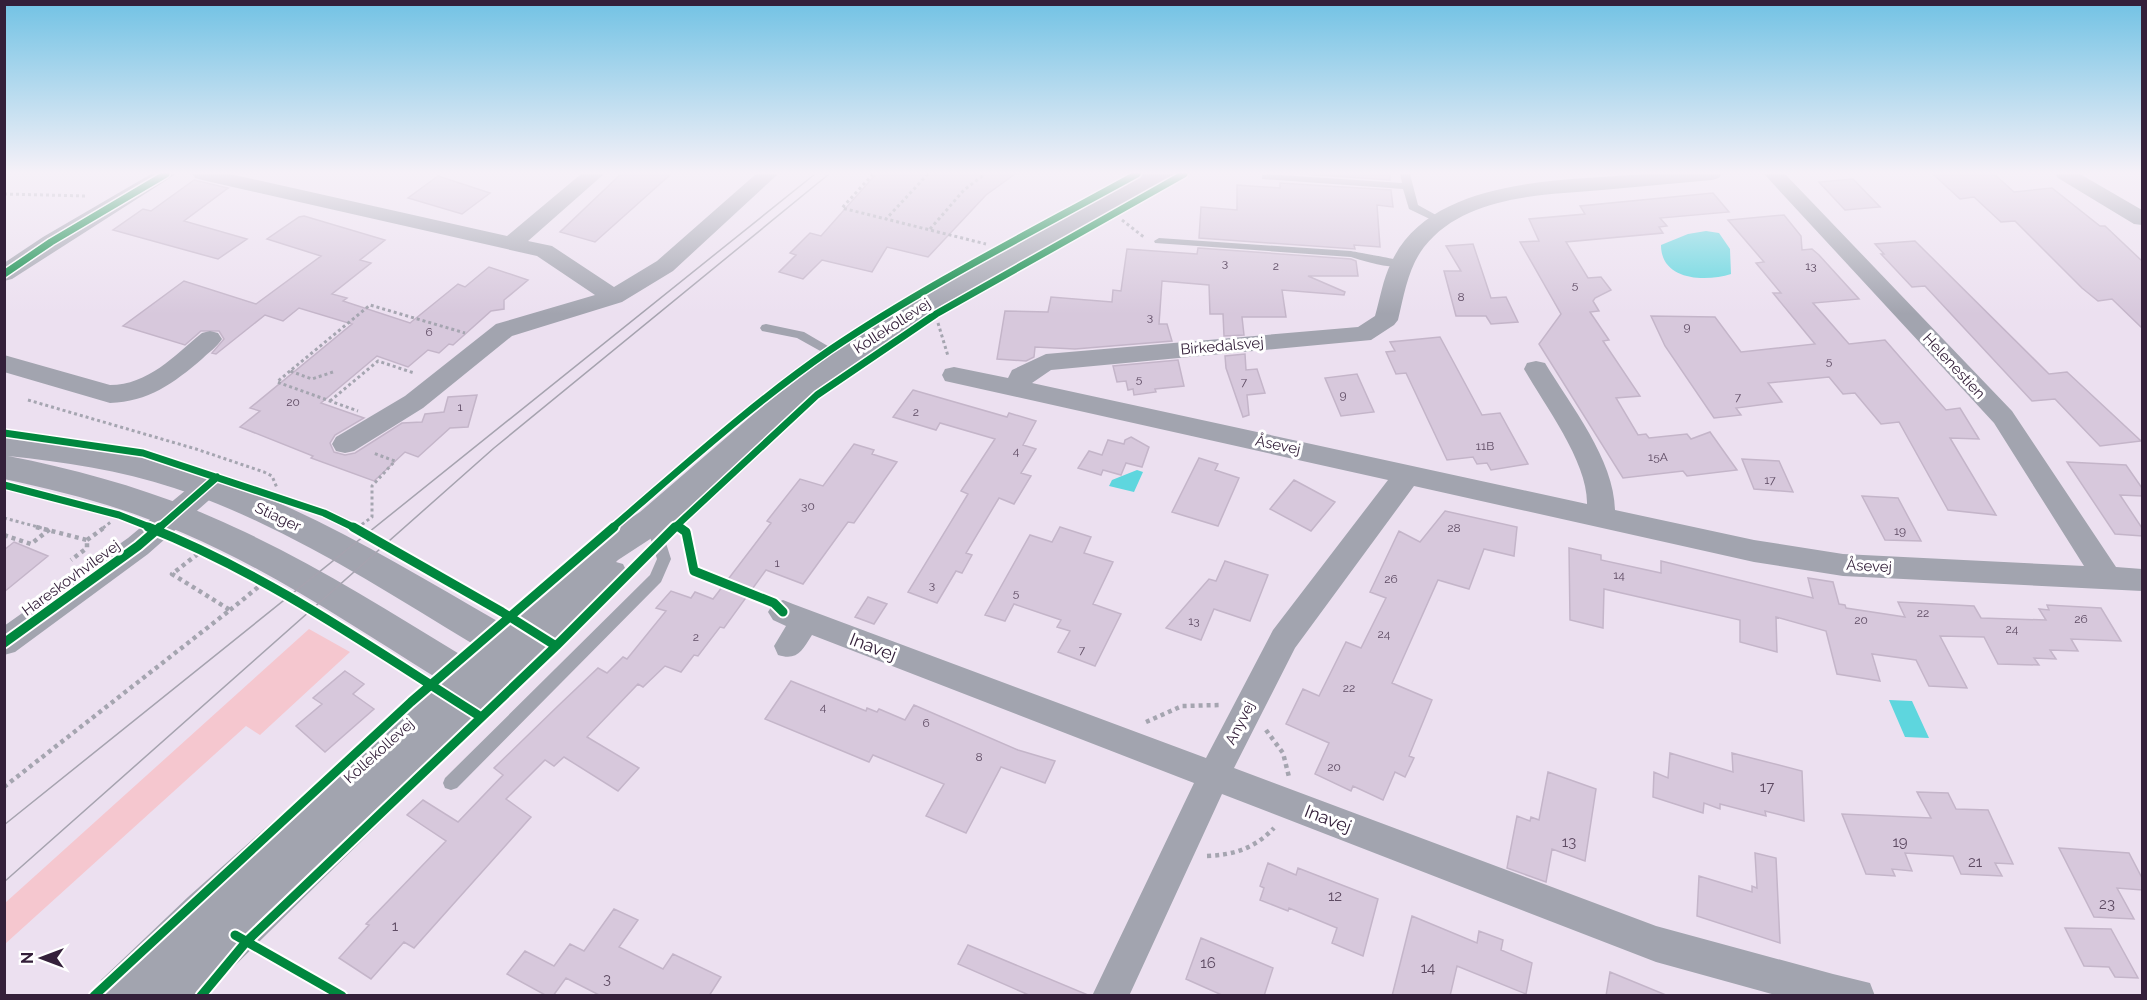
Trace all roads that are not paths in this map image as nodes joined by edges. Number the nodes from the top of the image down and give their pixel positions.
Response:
1 (1440, 220) edge
2 (86, 221) edge
3 (408, 221) edge
4 (539, 221) edge
5 (716, 221) edge
6 (1075, 221) edge
7 (1818, 221) edge
8 (1159, 242) road end
9 (511, 244) junction
10 (1402, 268) junction
11 (4, 274) edge
12 (614, 297) junction
13 (766, 328) dead end
14 (210, 339) dead end
15 (844, 359) junction
16 (4, 363) edge
17 (1536, 369) dead end
18 (954, 375) road end
19 (1018, 388) junction
20 (4, 444) edge
21 (345, 444) road end
22 (4, 467) edge
23 (1408, 474) junction
24 (207, 487) junction
25 (1601, 518) junction
26 (652, 521) junction
27 (166, 522) junction
28 (2108, 579) junction
29 (2142, 580) edge
30 (793, 626) dead end
31 (4, 643) edge
32 (513, 649) junction
33 (476, 683) junction
34 (1214, 775) junction
35 (451, 783) dead end
36 (117, 996) edge
37 (171, 996) edge
38 (1110, 996) edge
39 (1857, 996) edge

1 - 10 street, Birkedalsvej
2 - 11 street
3 - 9 street
4 - 9 street
5 - 12 street
6 - 15 street, Kollekollevej
7 - 28 street, Helenestien
8 - 10 lane
9 - 12 street
10 - 19 street, Birkedalsvej
12 - 21 street
13 - 15 lane
14 - 16 street
15 - 26 street, Kollekollevej
17 - 25 street
18 - 19 street, Åsevej
19 - 23 street, Åsevej
20 - 24 street, Stiager
22 - 27 street
23 - 25 street, Åsevej
23 - 34 street, Anyvej
24 - 27 street, Hareskovhvilevej
24 - 32 street, Stiager
25 - 28 street, Åsevej
26 - 32 street, Kollekollevej
26 - 35 lane
27 - 31 street, Hareskovhvilevej
27 - 33 street
28 - 29 street, Åsevej
30 - 34 street, Inavej
32 - 33 street, Kollekollevej
33 - 36 street, Kollekollevej
33 - 37 street, Kollekollevej
34 - 38 street, Anyvej
34 - 39 street, Inavej

